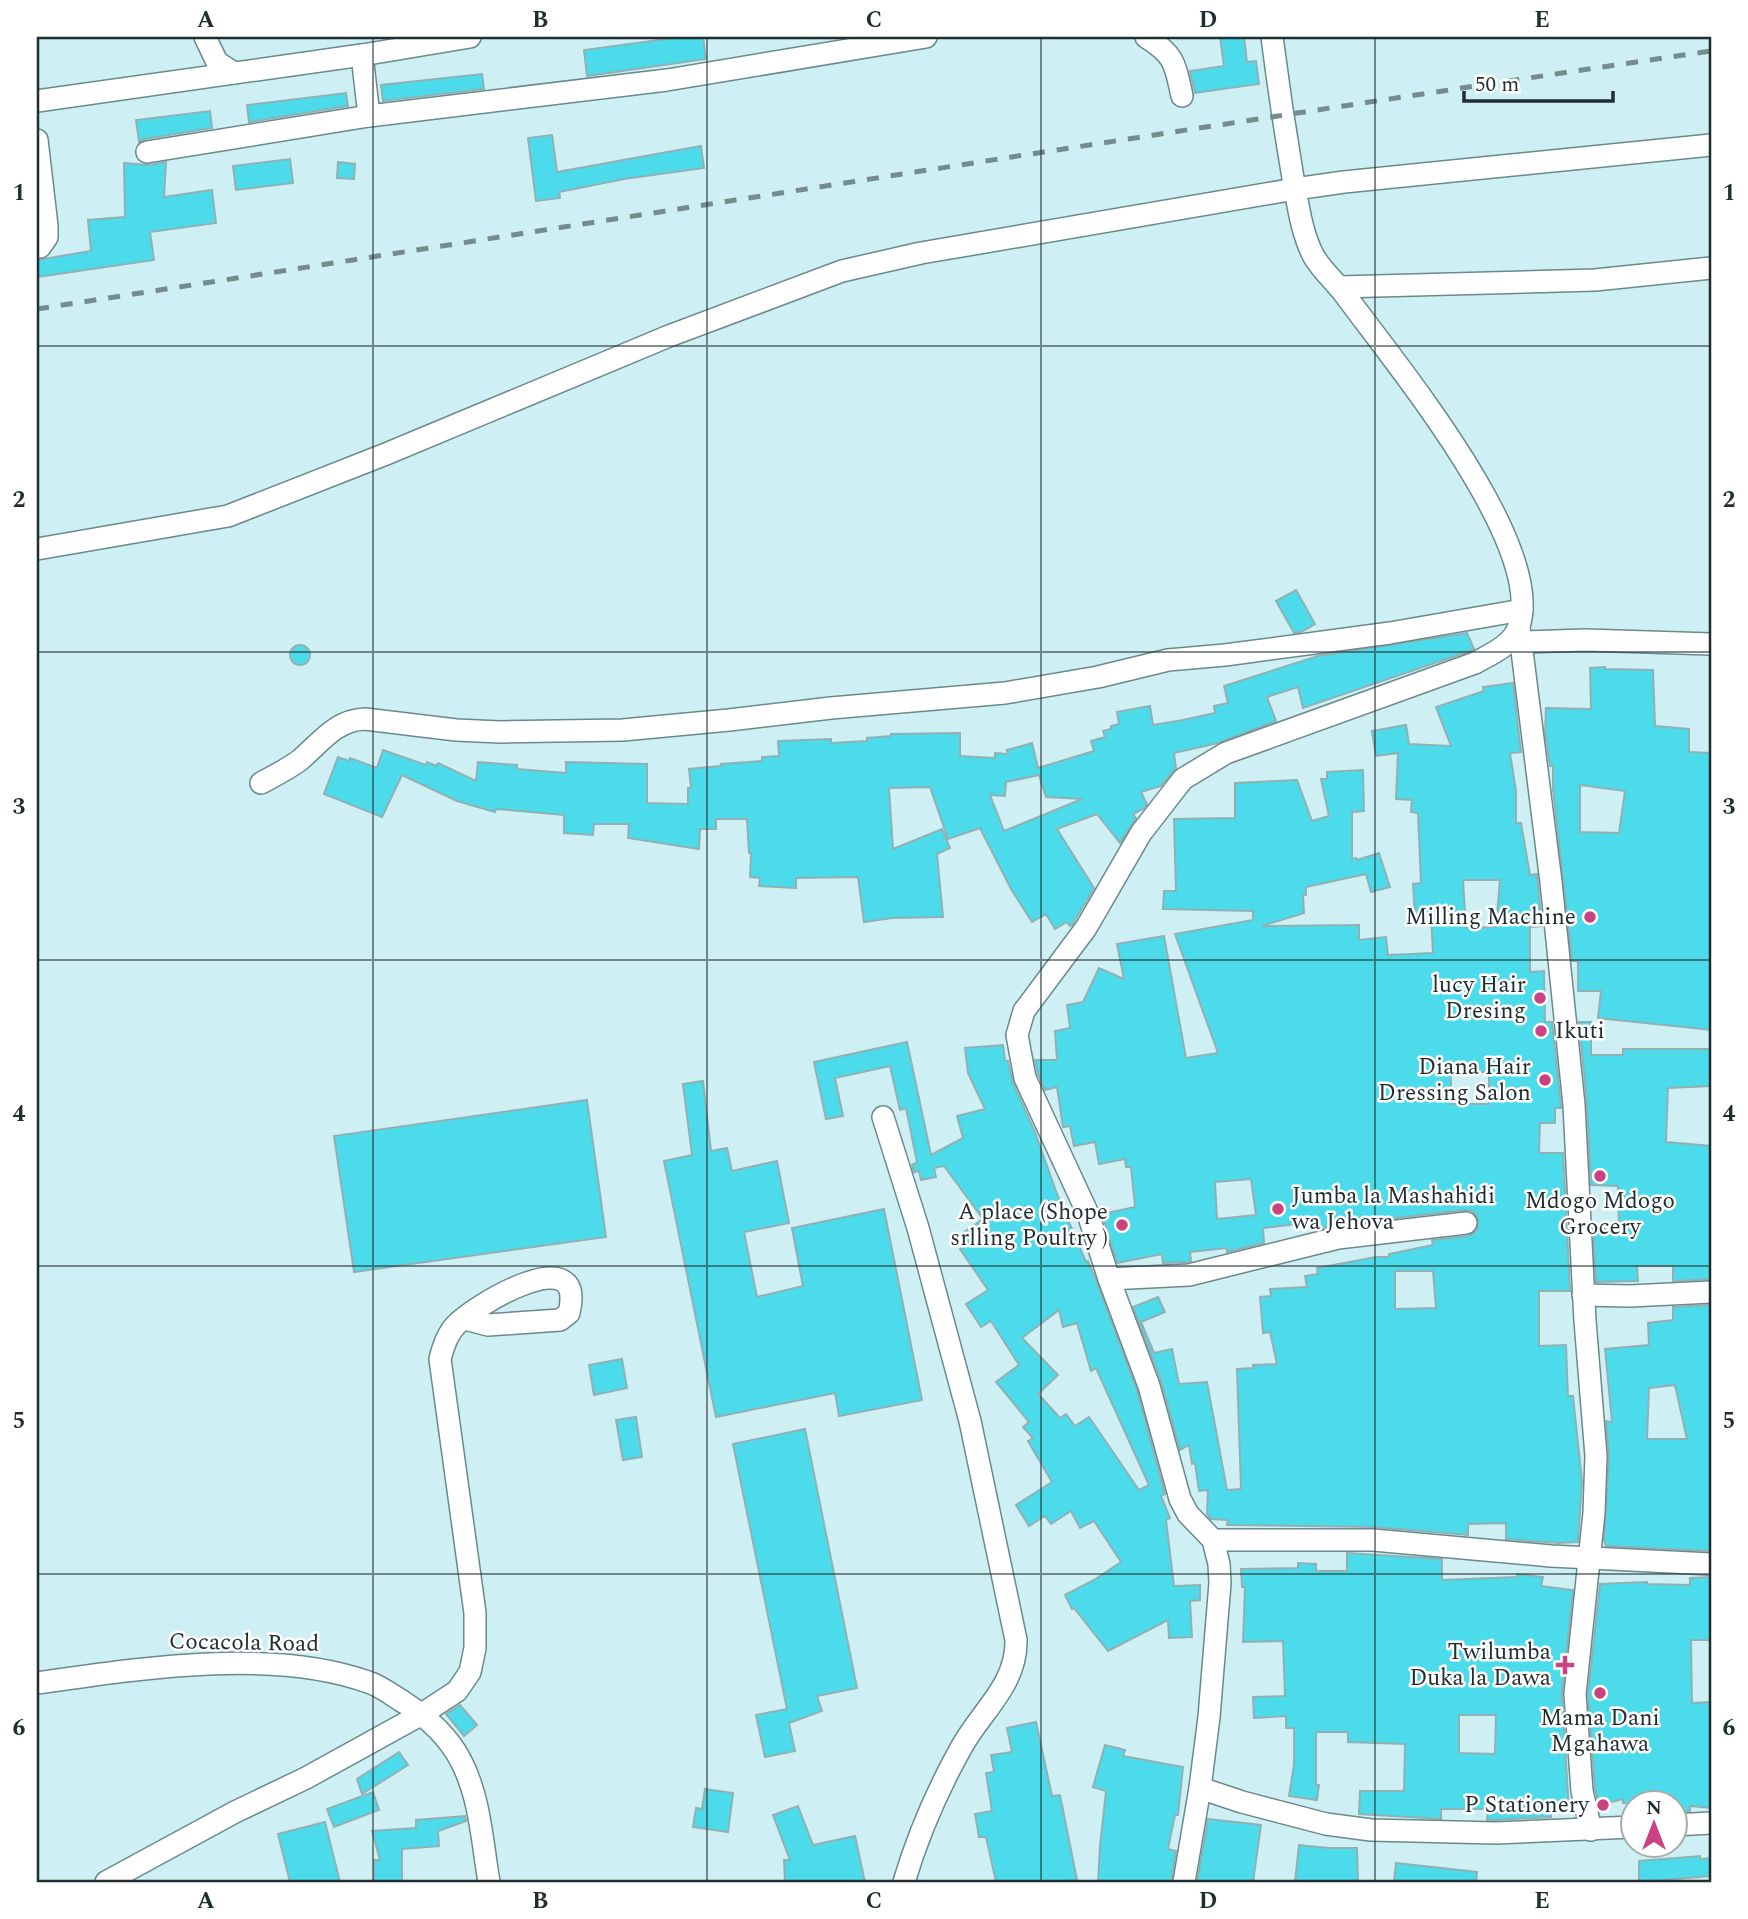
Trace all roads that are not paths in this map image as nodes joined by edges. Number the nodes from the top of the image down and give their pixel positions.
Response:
1 (205, 37) edge
2 (470, 37) edge
3 (926, 37) edge
4 (1146, 37) edge
5 (1272, 37) edge
6 (362, 55) junction
7 (234, 73) junction
8 (1182, 96) dead end
9 (37, 101) edge
10 (369, 116) junction
11 (37, 140) edge
12 (1711, 145) edge
13 (147, 152) dead end
14 (1295, 189) junction
15 (37, 247) edge
16 (1711, 268) edge
17 (1339, 286) junction
18 (37, 549) edge
19 (1520, 626) junction
20 (1711, 644) edge
21 (261, 783) dead end
22 (883, 1117) dead end
23 (1466, 1223) dead end
24 (1109, 1279) junction
25 (1711, 1292) edge
26 (1583, 1295) junction
27 (464, 1319) dead end
28 (1213, 1540) junction
29 (1590, 1559) junction
30 (1711, 1564) edge
31 (37, 1683) edge
32 (422, 1714) junction
33 (1200, 1788) junction
34 (1711, 1823) edge
35 (1688, 1824) edge
36 (1618, 1828) edge
37 (1591, 1830) junction
38 (106, 1882) edge
39 (489, 1882) edge
40 (904, 1882) edge
41 (1184, 1882) edge

1 - 7 street
2 - 6 street
3 - 10 street
4 - 8 street
5 - 14 street
6 - 7 street
6 - 10 street
7 - 9 street
10 - 13 street
11 - 15 street
12 - 14 street
14 - 17 street
14 - 18 street
16 - 17 street
17 - 19 street
19 - 20 street
19 - 21 street
19 - 24 street
19 - 26 street
22 - 40 street
23 - 24 street
24 - 28 street
25 - 26 street
26 - 29 street
27 - 32 street
28 - 29 street
28 - 33 street
29 - 30 street
29 - 37 street
31 - 32 street, Cocacola Road
32 - 38 street
32 - 39 street, Cocacola Road
33 - 37 street
33 - 41 street
34 - 35 street
36 - 37 street

